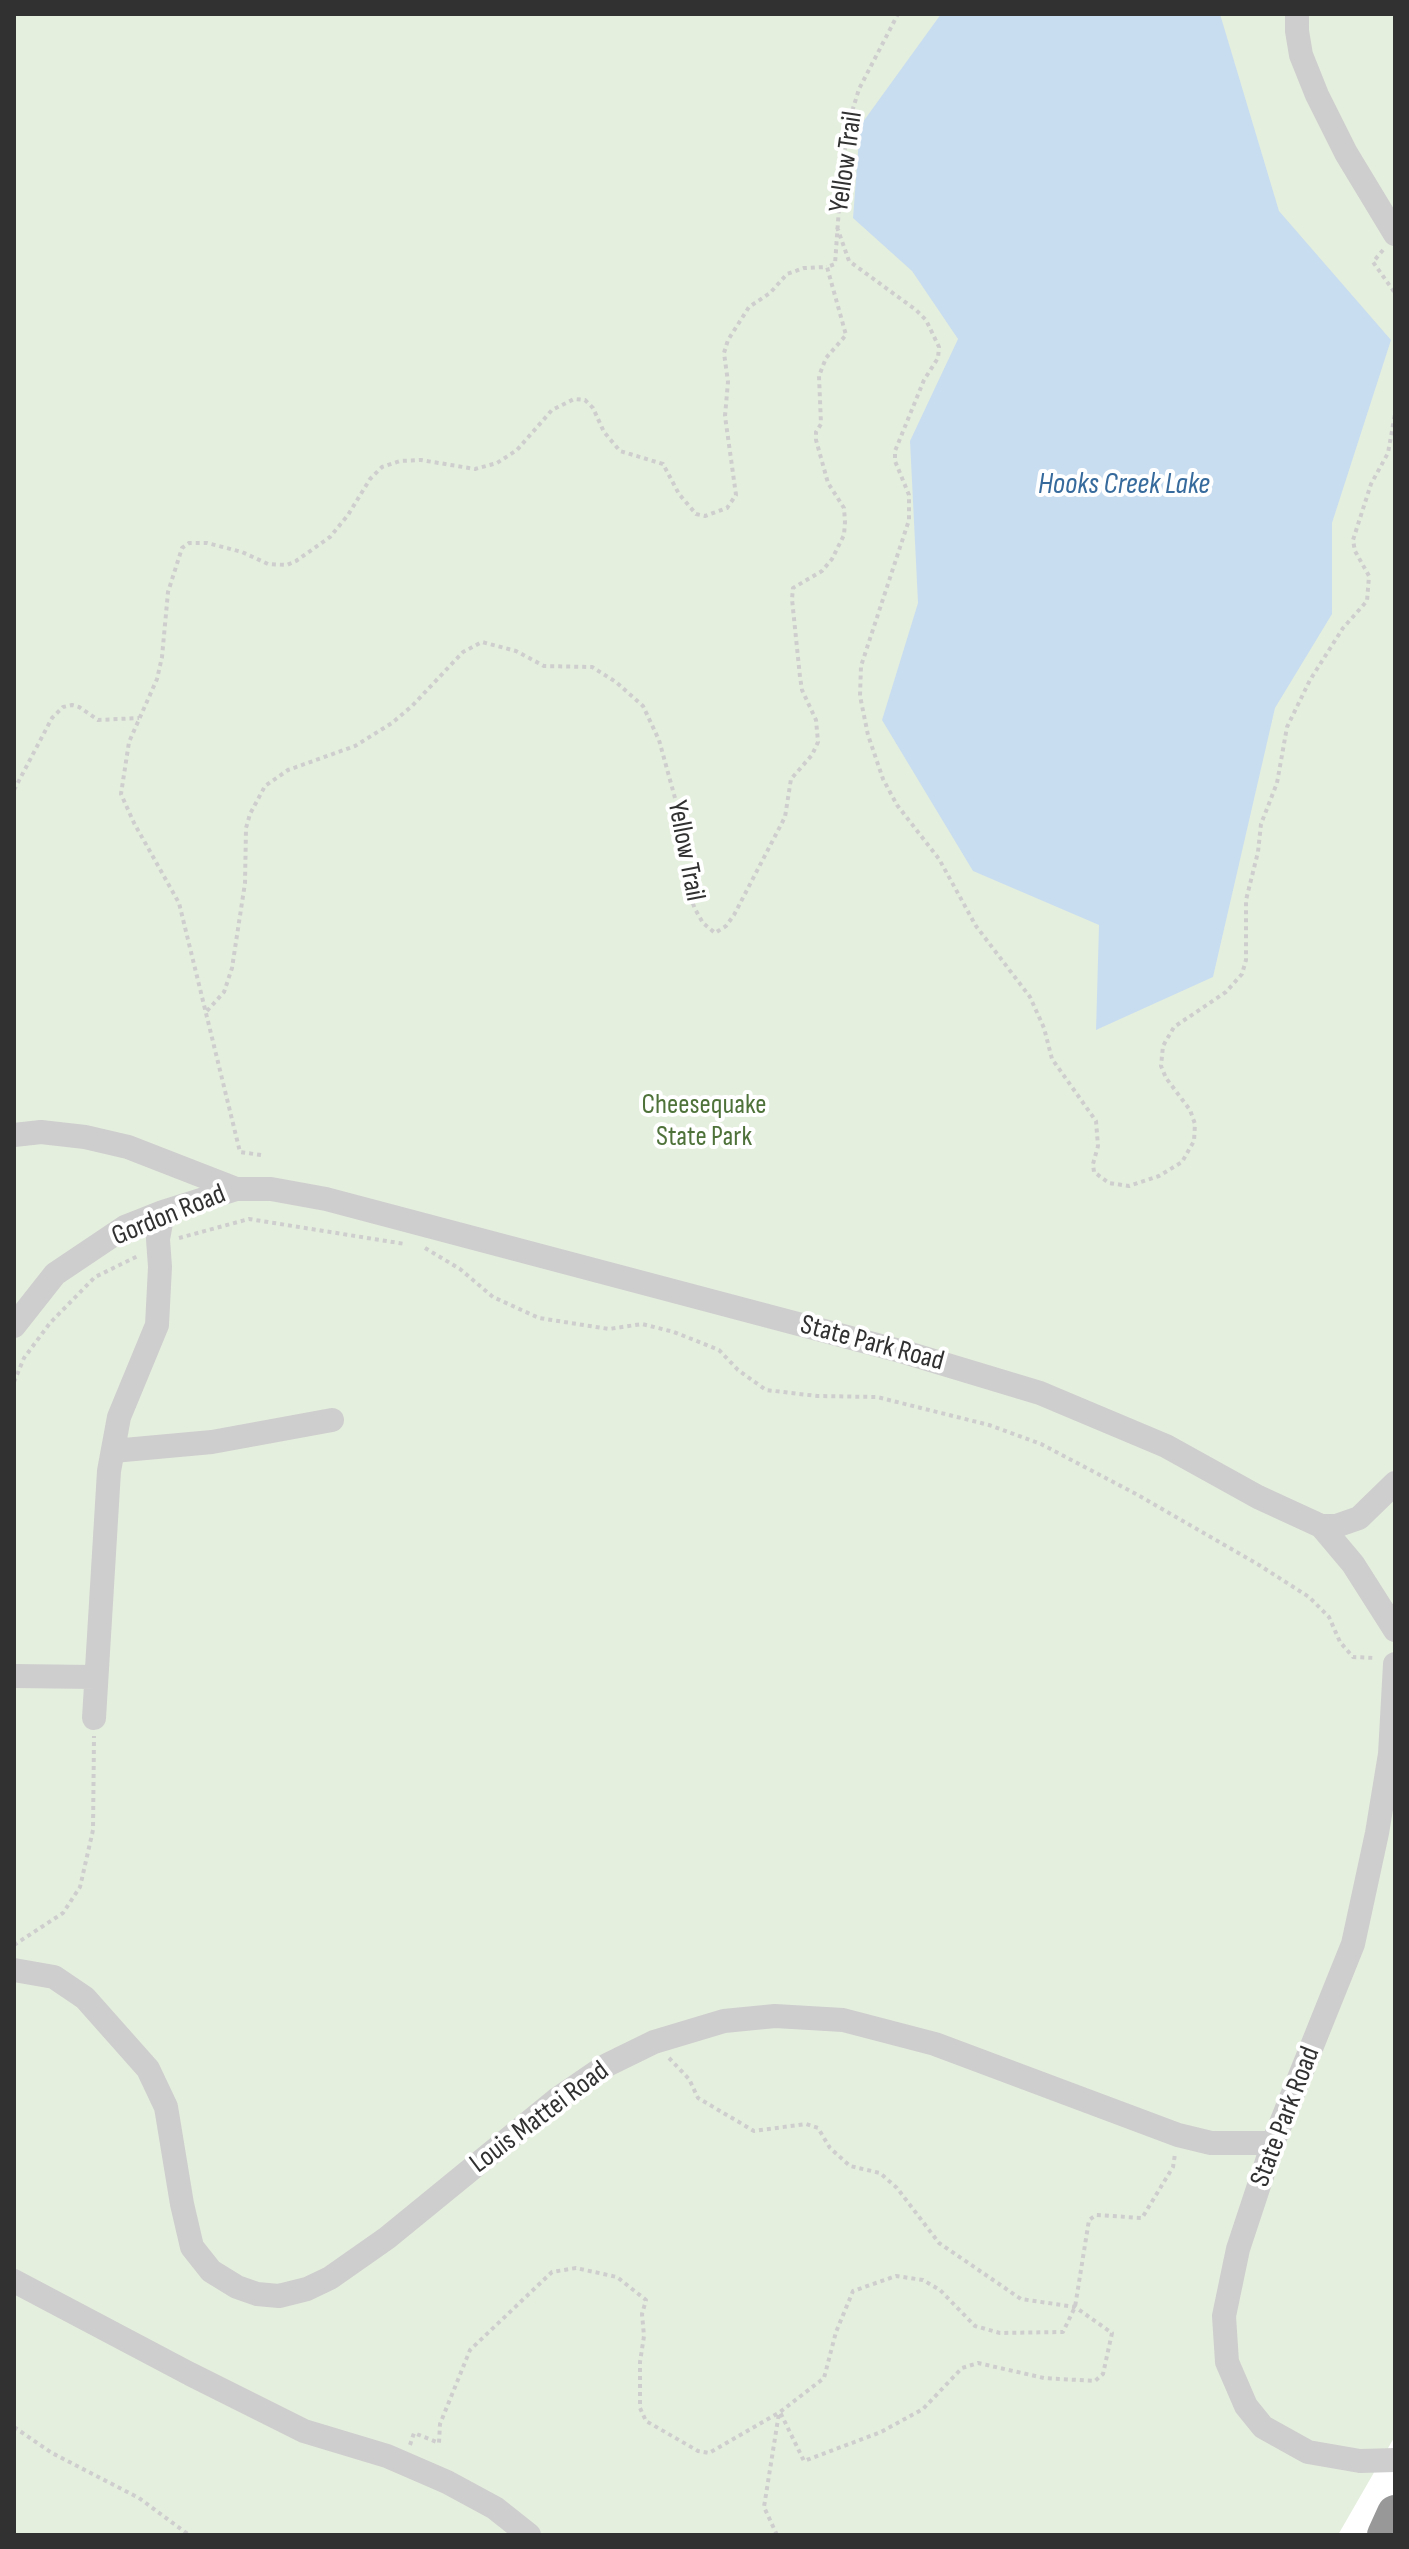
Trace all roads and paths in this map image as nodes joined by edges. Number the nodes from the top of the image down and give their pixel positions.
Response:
1 (898, 14) edge
2 (1297, 14) edge
3 (837, 227) junction
4 (1390, 241) edge
5 (827, 267) junction
6 (1395, 293) edge
7 (1395, 414) edge
8 (139, 718) junction
9 (14, 790) edge
10 (207, 1011) junction
11 (14, 1135) edge
12 (261, 1155) dead end
13 (236, 1189) junction
14 (163, 1212) junction
15 (402, 1219) joint
16 (406, 1244) dead end
17 (158, 1245) junction
18 (421, 1246) dead end
19 (14, 1326) edge
20 (14, 1382) edge
21 (332, 1420) dead end
22 (113, 1451) junction
23 (1395, 1483) edge
24 (1321, 1526) junction
25 (1395, 1630) edge
26 (1387, 1660) edge
27 (14, 1676) edge
28 (95, 1677) junction
29 (94, 1718) joint
30 (14, 1945) edge
31 (14, 1970) edge
32 (654, 2042) junction
33 (1178, 2135) junction
34 (1273, 2143) junction
35 (14, 2281) edge
36 (1075, 2307) junction
37 (780, 2412) junction
38 (14, 2427) edge
39 (1395, 2460) edge
40 (404, 2463) junction
41 (1395, 2513) edge
42 (189, 2535) edge
43 (529, 2535) edge
44 (777, 2535) edge
45 (1385, 2535) edge

1 - 3 path, Yellow Trail
2 - 4 street
3 - 5 path, Yellow Trail
3 - 7 path
4 - 6 path
5 - 8 path
5 - 10 path, Yellow Trail
8 - 9 path
8 - 10 path
10 - 12 path
11 - 13 street
13 - 14 street, Gordon Road
13 - 15 street, Gordon Road
14 - 17 street
14 - 19 street, Gordon Road
15 - 24 street, State Park Road
16 - 17 path
17 - 20 path
17 - 22 street
18 - 26 path
21 - 22 street
22 - 28 street
23 - 24 street
24 - 25 street, State Park Road
26 - 34 street, State Park Road
27 - 28 street
28 - 29 street
29 - 30 path
31 - 32 street, Louis Mattei Road
32 - 33 street, Louis Mattei Road
32 - 36 path
33 - 34 street, Louis Mattei Road
33 - 36 path
34 - 39 street, State Park Road
35 - 40 street
36 - 37 path
36 - 37 path
37 - 40 path
37 - 44 path
38 - 42 path
40 - 43 street
41 - 45 highway

